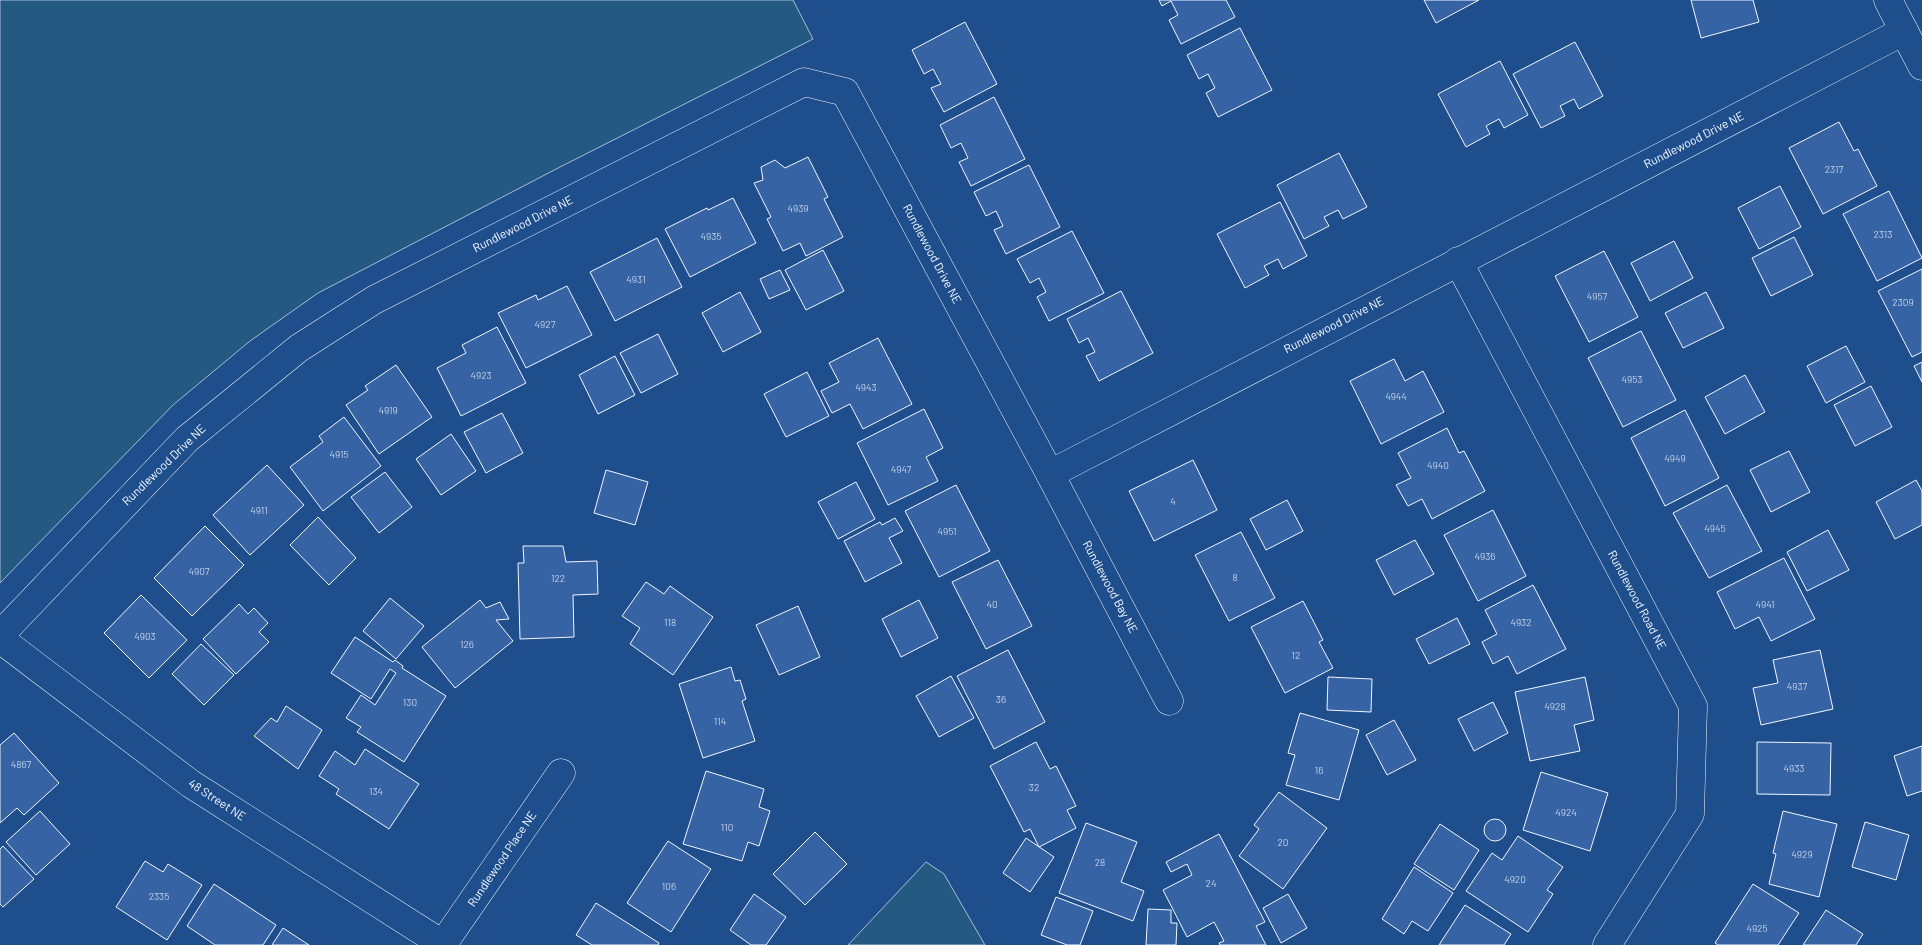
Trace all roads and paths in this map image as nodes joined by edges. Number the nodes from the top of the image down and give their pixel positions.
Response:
1 (1888, 0) edge
2 (1904, 31) junction
3 (1922, 66) edge
4 (1458, 261) junction
5 (1050, 474) junction
6 (0, 635) edge
7 (0, 639) edge
8 (1169, 701) dead end
9 (561, 773) dead end
10 (444, 945) edge
11 (1607, 945) edge

1 - 2 street
2 - 3 street
2 - 4 street, Rundlewood Drive NE
4 - 5 street, Rundlewood Drive NE
4 - 11 street, Rundlewood Road NE
5 - 6 street, Rundlewood Drive NE
5 - 8 street, Rundlewood Bay NE
7 - 10 street, 48 Street NE
9 - 10 street, Rundlewood Place NE

